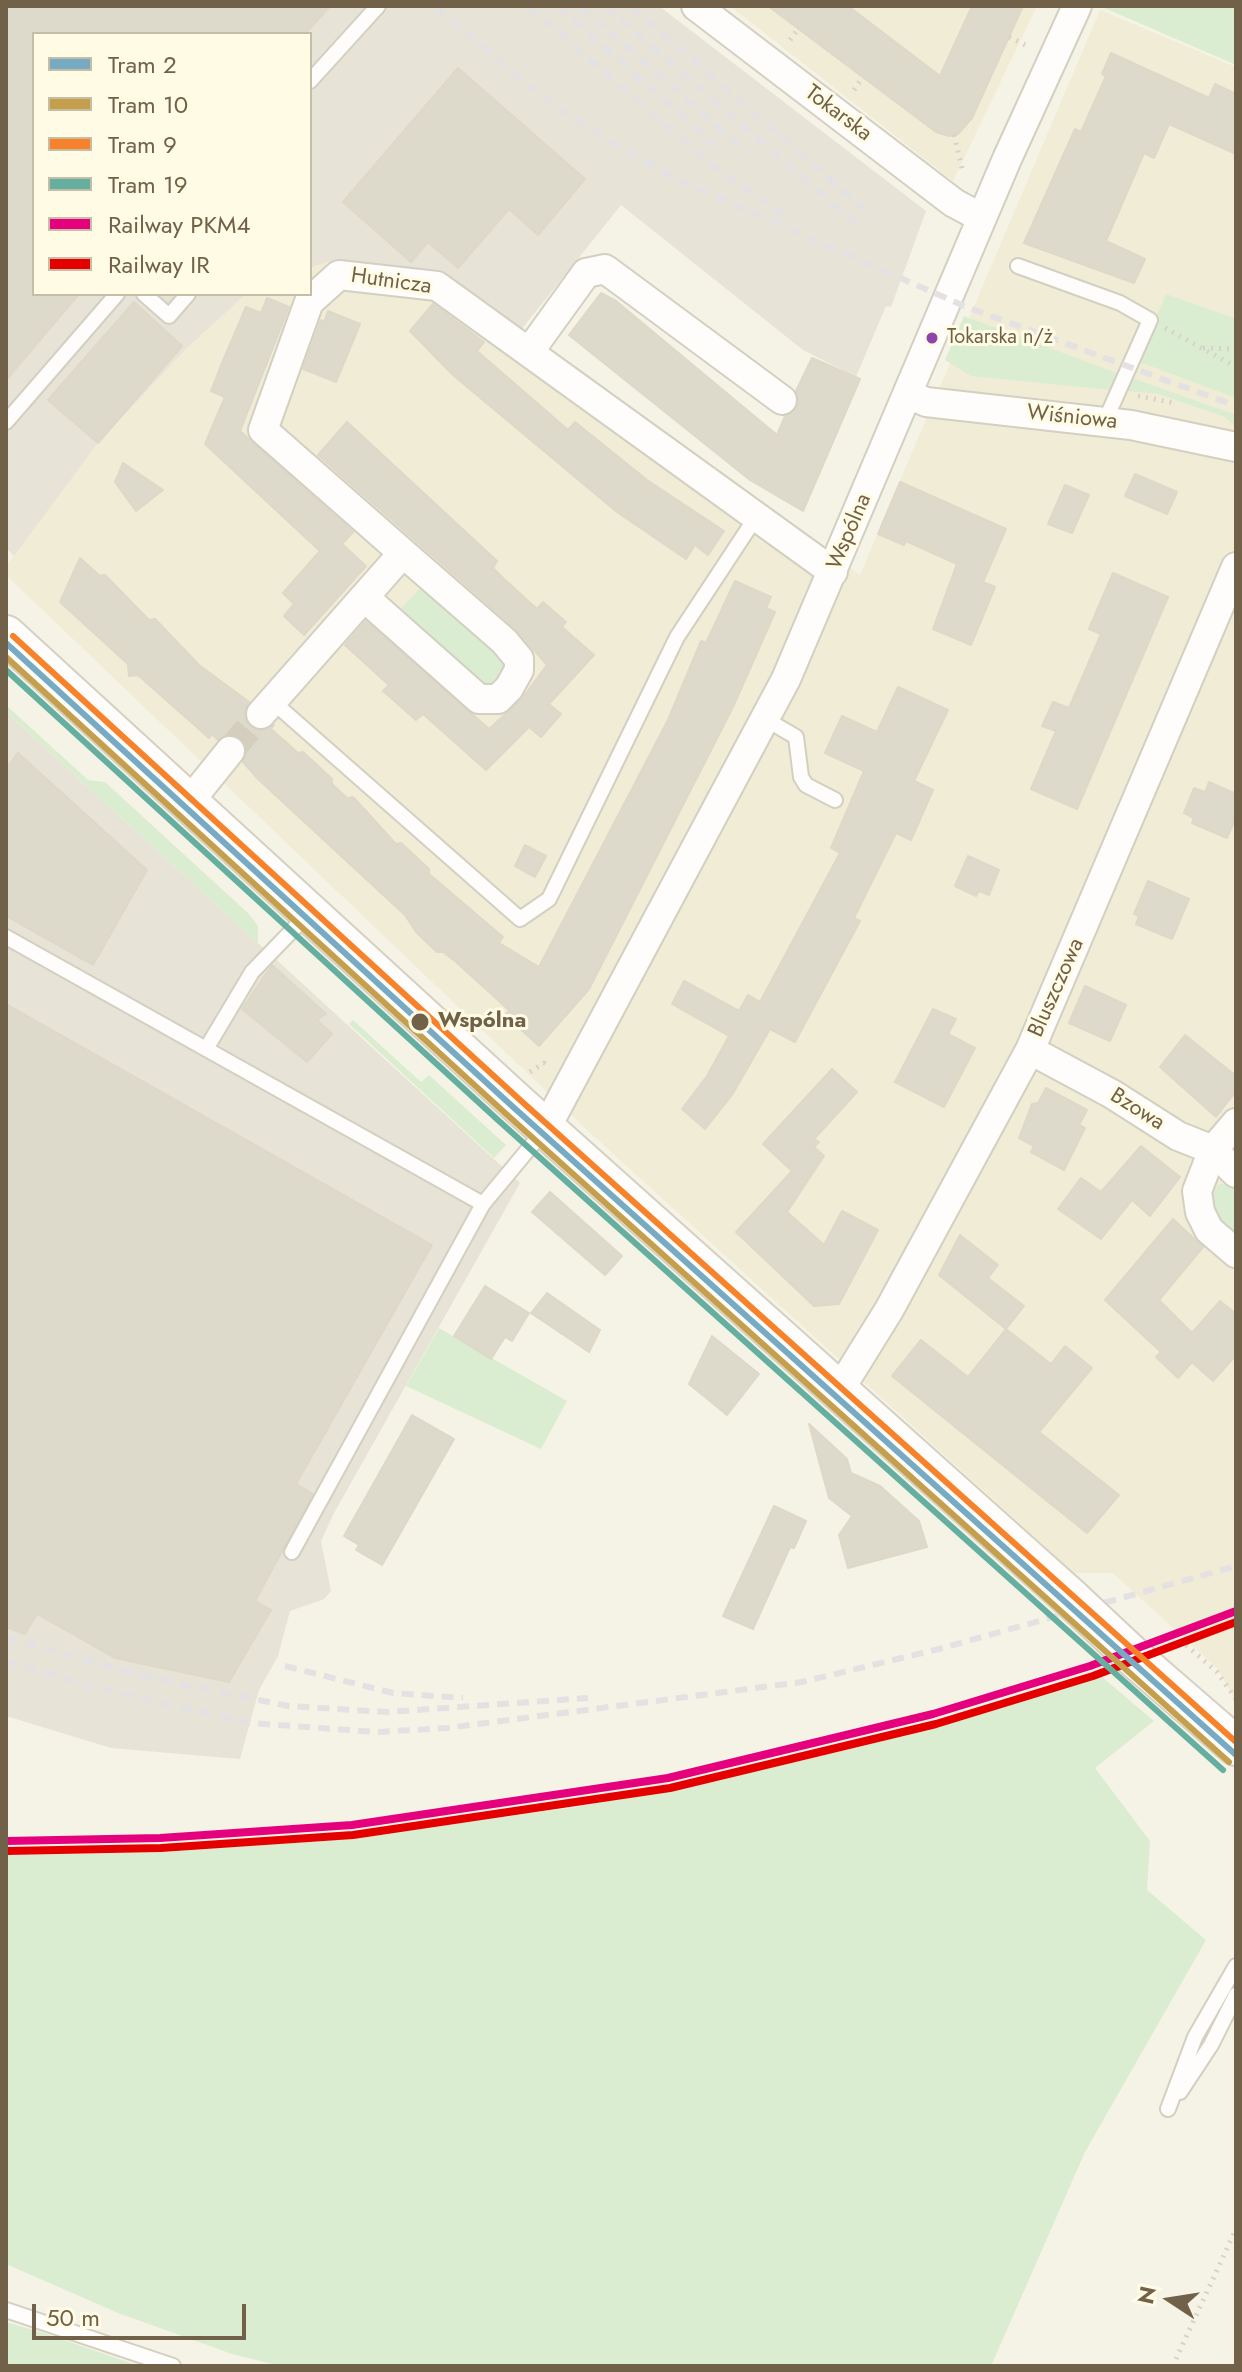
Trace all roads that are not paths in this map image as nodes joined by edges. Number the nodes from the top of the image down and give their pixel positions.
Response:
1 (378, 6) edge
2 (696, 6) edge
3 (1077, 6) edge
4 (312, 79) edge
5 (982, 218) junction
6 (1018, 266) dead end
7 (115, 296) edge
8 (146, 296) edge
9 (186, 296) edge
10 (529, 352) junction
11 (908, 394) junction
12 (782, 400) dead end
13 (1105, 421) junction
14 (6, 422) edge
15 (1236, 447) edge
16 (756, 517) junction
17 (403, 553) junction
18 (1236, 567) edge
19 (833, 572) junction
20 (364, 597) junction
21 (6, 635) edge
22 (266, 708) joint
23 (767, 720) junction
24 (230, 751) tunnel mouth
25 (835, 800) dead end
26 (189, 802) junction
27 (310, 913) junction
28 (6, 937) edge
29 (206, 1049) junction
30 (1030, 1050) junction
31 (1236, 1123) edge
32 (546, 1128) junction
33 (1213, 1150) junction
34 (1236, 1173) edge
35 (483, 1204) junction
36 (1236, 1253) edge
37 (840, 1389) junction
38 (292, 1552) dead end
39 (1236, 1746) edge
40 (1236, 1966) edge
41 (1236, 1995) edge
42 (6, 2310) edge
43 (173, 2366) edge

1 - 4 lane
2 - 5 street, Tokarska
3 - 5 street, Wspólna
5 - 11 street, Wspólna
6 - 13 lane
7 - 14 lane
8 - 9 lane
10 - 12 street
10 - 16 street, Hutnicza
10 - 17 street, Hutnicza
11 - 13 street, Wiśniowa
11 - 19 street, Wspólna
13 - 15 street, Wiśniowa
16 - 19 street, Hutnicza
16 - 22 lane
17 - 20 street
17 - 20 street
18 - 30 street, Bluszczowa
19 - 23 street, Wspólna
20 - 22 street
21 - 26 street
23 - 25 lane
23 - 32 street, Wspólna
24 - 26 street
26 - 27 street
27 - 29 lane
27 - 32 street
28 - 29 lane
29 - 35 lane
30 - 33 street, Bzowa
30 - 37 street, Bluszczowa
31 - 33 street
32 - 35 lane
32 - 37 street
33 - 34 street
33 - 36 street
35 - 38 lane
37 - 39 street, bridge
40 - 41 lane
42 - 43 lane

